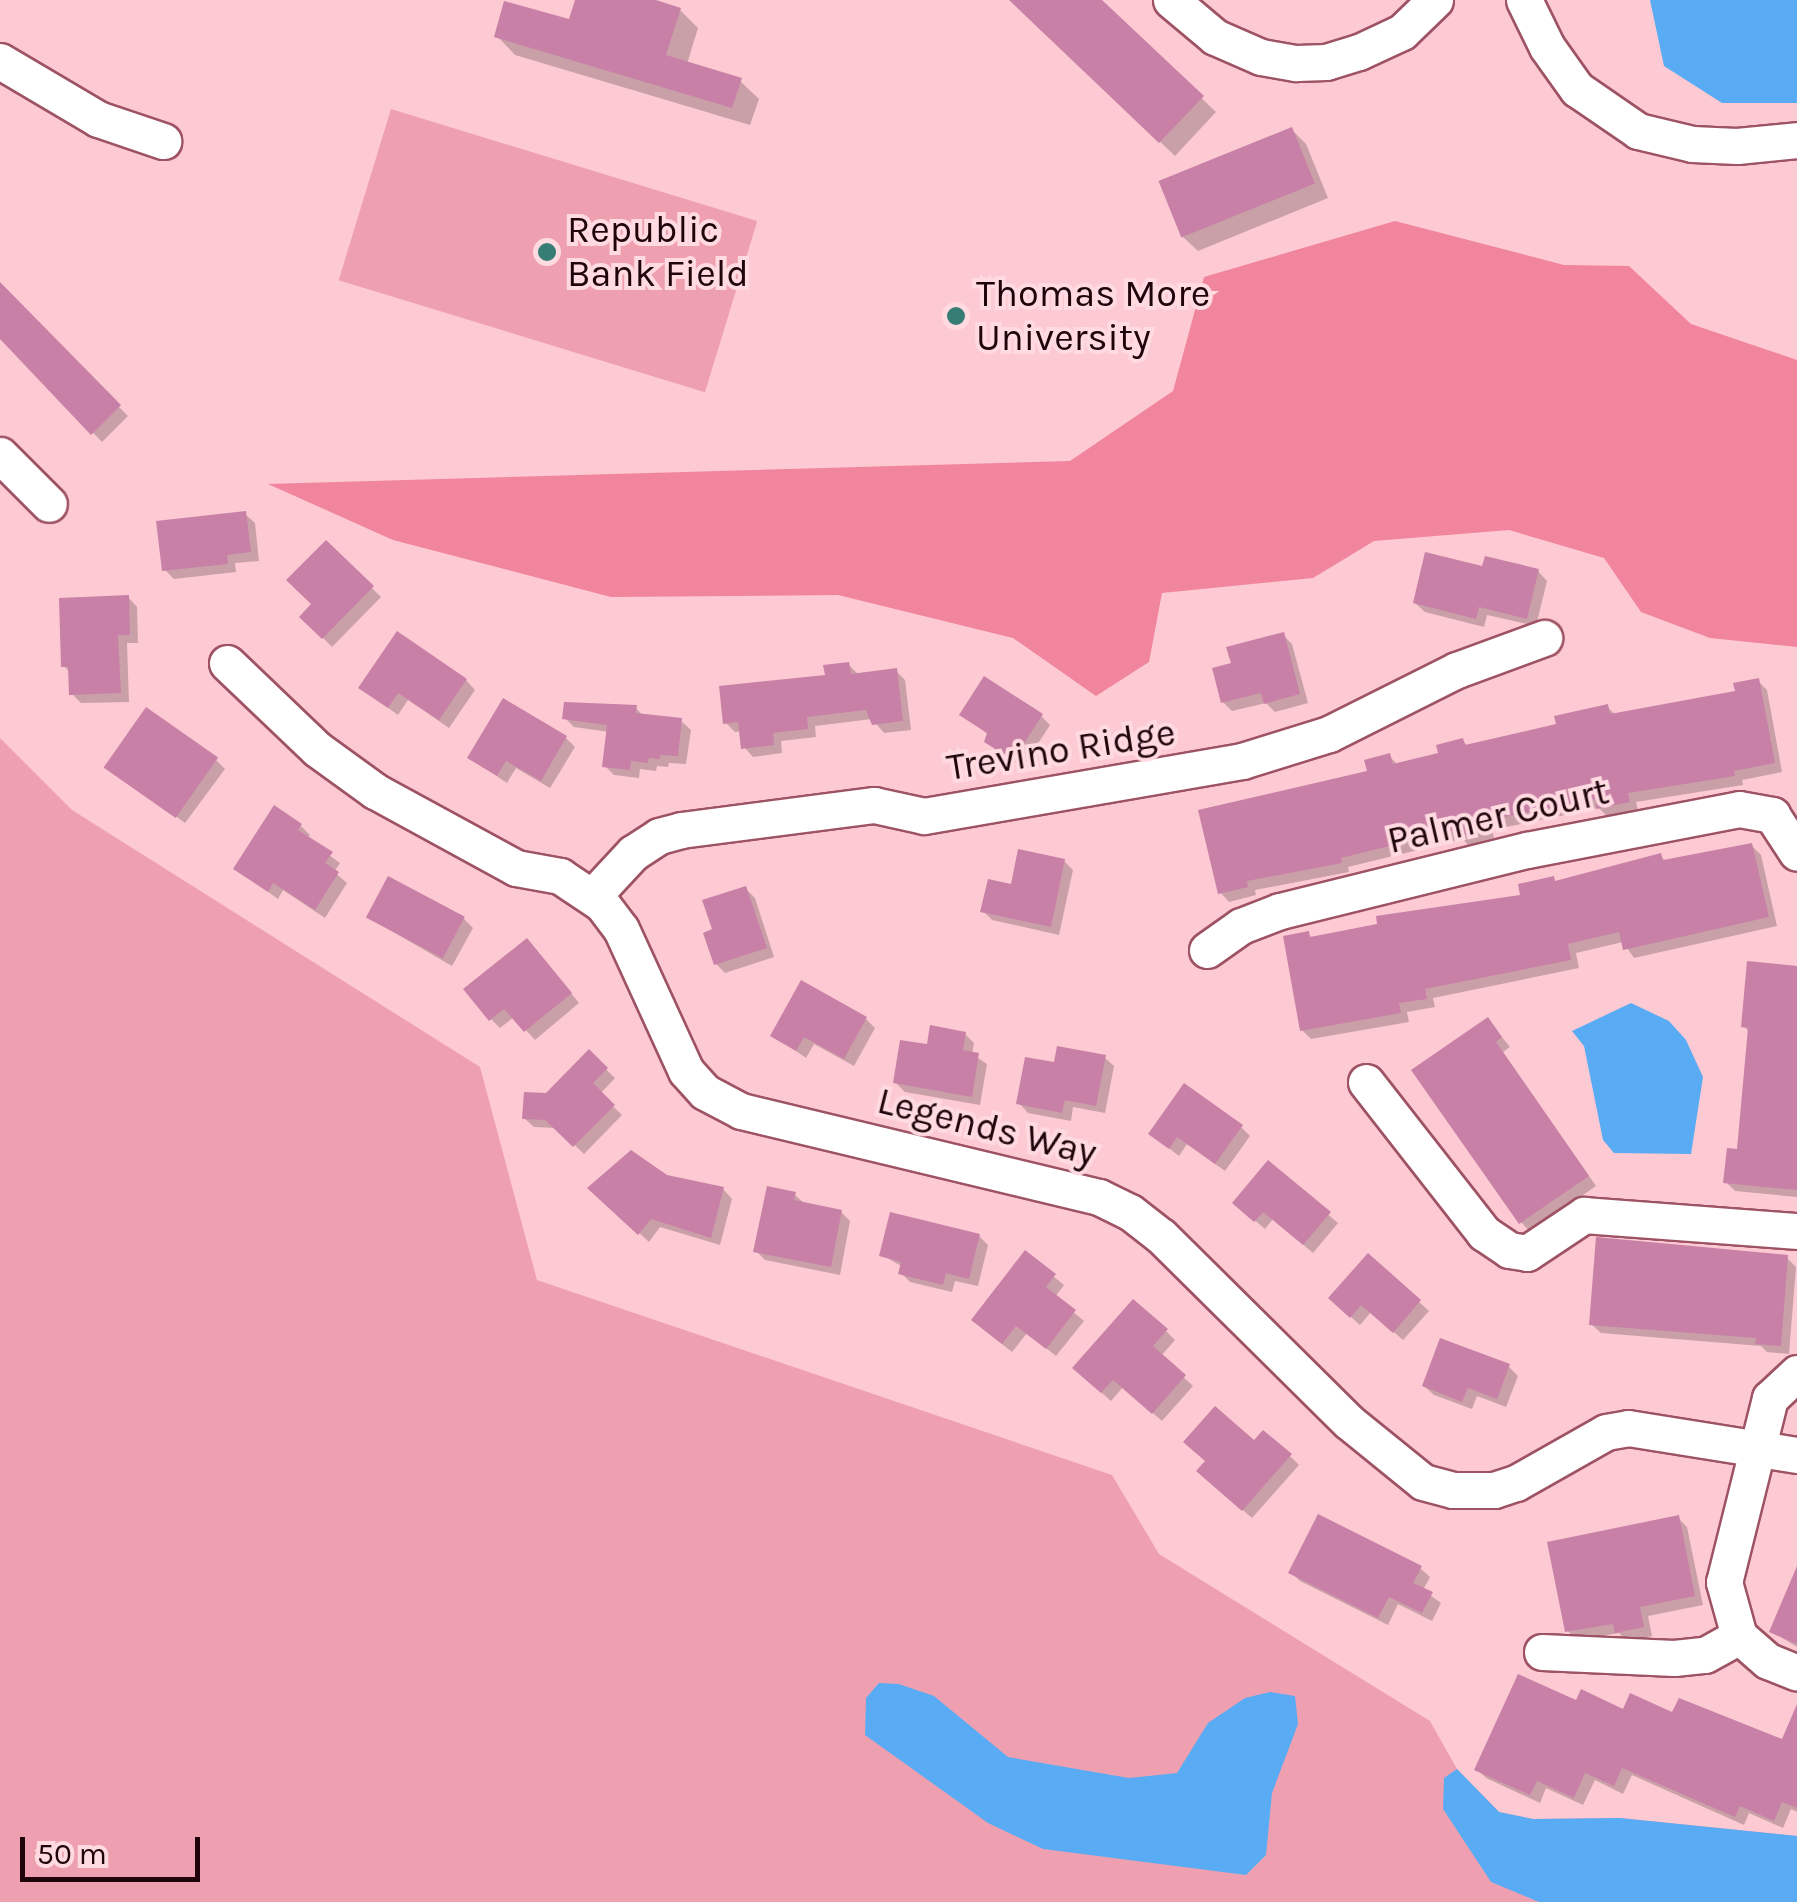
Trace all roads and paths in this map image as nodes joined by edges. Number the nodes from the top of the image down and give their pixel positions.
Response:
1 (1171, 0) edge
2 (1436, 0) edge
3 (1524, 0) edge
4 (0, 61) edge
5 (1797, 140) edge
6 (163, 141) dead end
7 (0, 456) edge
8 (49, 504) dead end
9 (1544, 638) dead end
10 (227, 663) dead end
11 (1797, 853) edge
12 (593, 896) junction
13 (1207, 950) dead end
14 (1366, 1082) dead end
15 (1797, 1231) edge
16 (1797, 1374) edge
17 (1759, 1449) junction
18 (1797, 1455) edge
19 (1739, 1636) junction
20 (1542, 1652) dead end
21 (1797, 1672) edge

1 - 2 street
3 - 5 street
4 - 6 street
7 - 8 street
9 - 12 street, Trevino Ridge
10 - 12 street, Legends Way
11 - 13 street, Palmer Court
12 - 17 street, Legends Way
14 - 15 street
16 - 17 street
17 - 18 street, Legends Way
17 - 19 street
19 - 20 street
19 - 21 street

